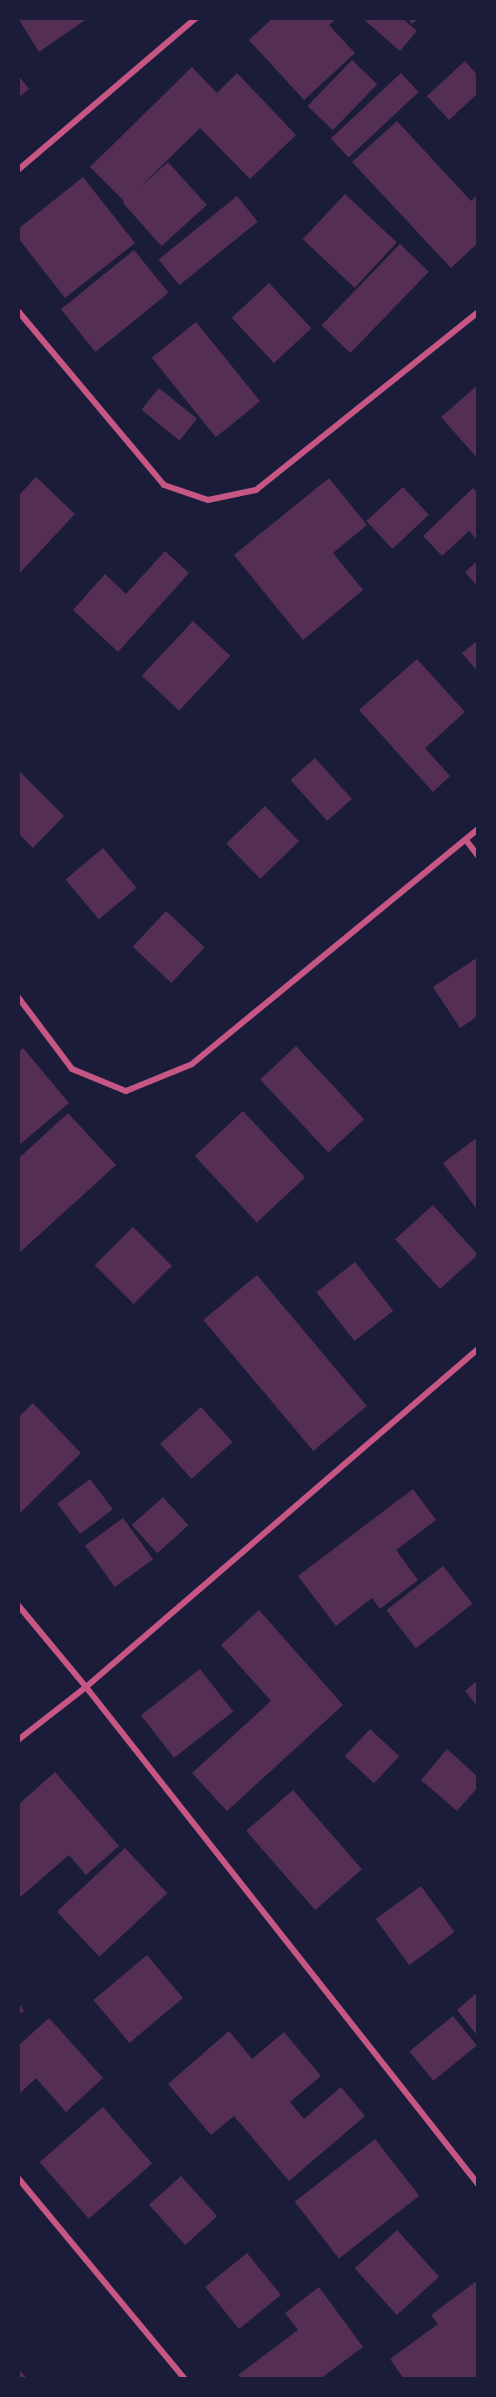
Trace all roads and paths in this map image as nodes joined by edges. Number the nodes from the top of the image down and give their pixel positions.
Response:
1 (196, 18) edge
2 (18, 170) edge
3 (18, 311) edge
4 (478, 312) edge
5 (478, 829) edge
6 (466, 840) junction
7 (478, 856) edge
8 (18, 998) edge
9 (478, 1349) edge
10 (18, 1605) edge
11 (86, 1688) junction
12 (18, 1740) edge
13 (18, 2178) edge
14 (478, 2184) edge
15 (185, 2379) edge

1 - 2 street
3 - 4 street
5 - 6 street
6 - 7 street
6 - 8 street
9 - 11 street
10 - 11 street
11 - 12 street
11 - 14 street
13 - 15 street

